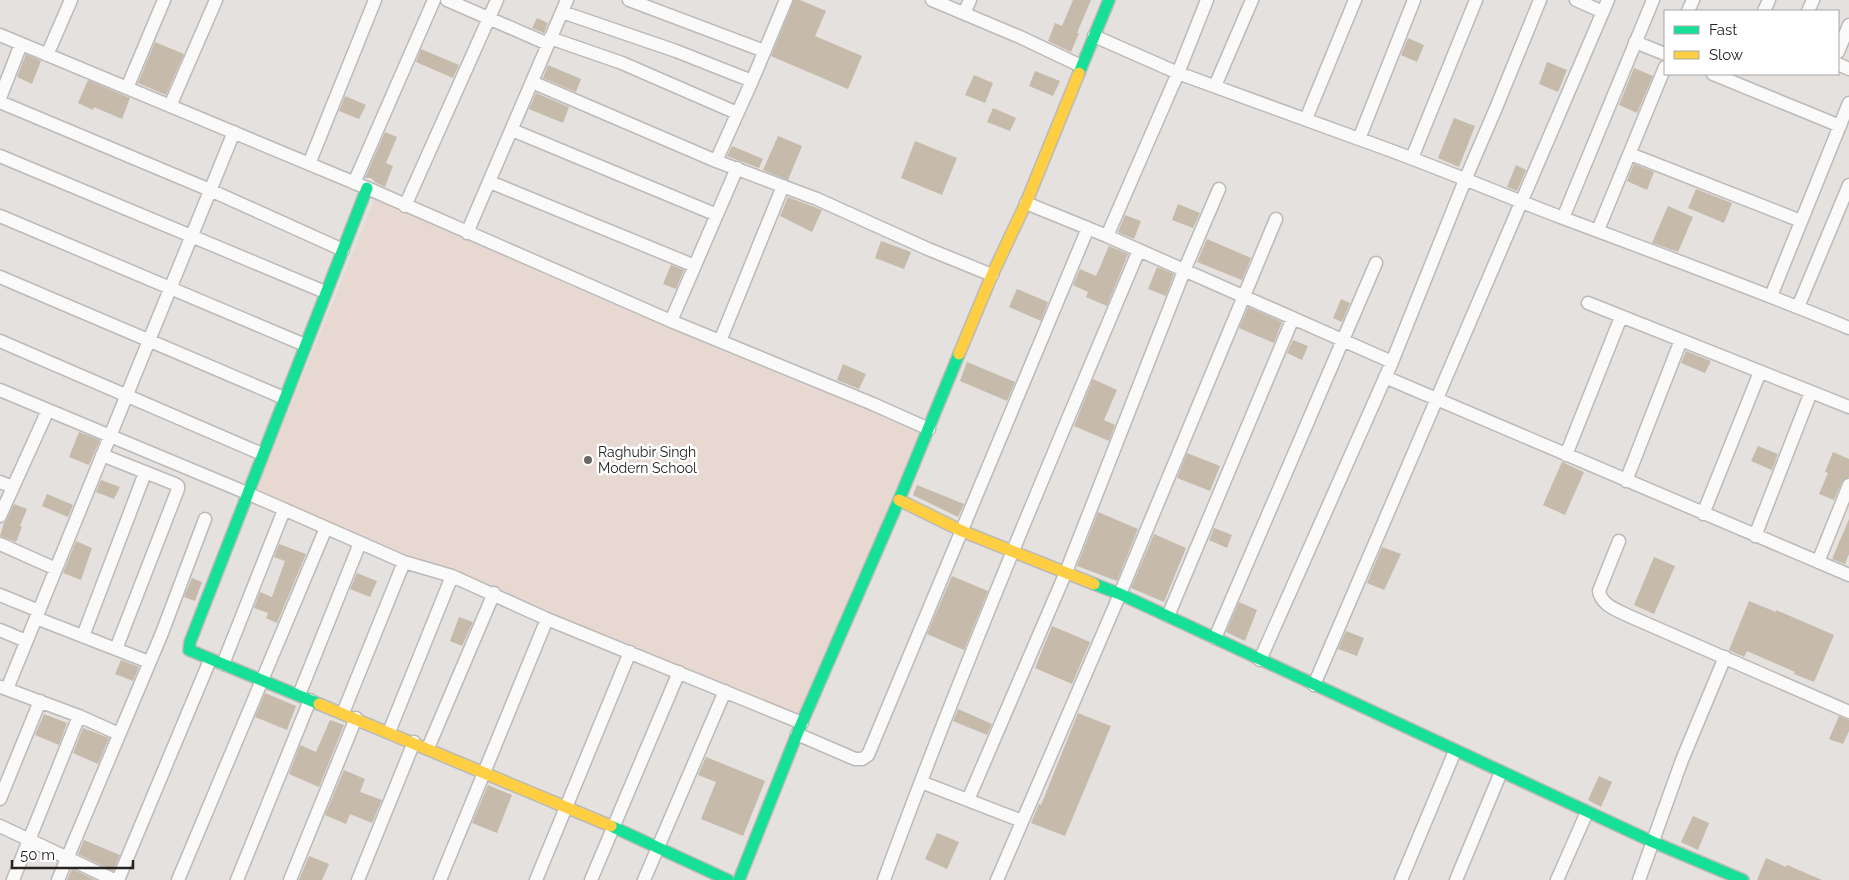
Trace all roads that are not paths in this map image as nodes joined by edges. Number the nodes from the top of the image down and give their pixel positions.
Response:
1 (72, 0) edge
2 (164, 0) edge
3 (216, 0) edge
4 (375, 0) edge
5 (434, 0) edge
6 (447, 0) edge
7 (497, 0) edge
8 (629, 0) edge
9 (932, 0) edge
10 (970, 0) edge
11 (1109, 0) edge
12 (1207, 0) edge
13 (1252, 0) edge
14 (1355, 0) edge
15 (1414, 0) edge
16 (1476, 0) edge
17 (1540, 0) edge
18 (1576, 0) edge
19 (1653, 0) edge
20 (783, 1) edge
21 (564, 6) edge
22 (1605, 6) edge
23 (964, 13) junction
24 (490, 18) junction
25 (1849, 25) edge
26 (0, 35) edge
27 (1094, 36) junction
28 (549, 41) junction
29 (1635, 42) junction
30 (21, 44) junction
31 (1839, 50) edge
32 (764, 51) junction
33 (1664, 54) edge
34 (47, 55) junction
35 (1081, 66) junction
36 (1664, 69) edge
37 (1178, 73) junction
38 (1715, 75) edge
39 (752, 81) junction
40 (532, 82) junction
41 (1215, 86) junction
42 (127, 88) junction
43 (0, 98) edge
44 (0, 102) edge
45 (1849, 103) edge
46 (170, 106) junction
47 (737, 113) junction
48 (1306, 119) junction
49 (1840, 126) junction
50 (512, 130) junction
51 (234, 132) junction
52 (1358, 139) junction
53 (1630, 154) junction
54 (0, 156) edge
55 (1412, 158) junction
56 (716, 161) junction
57 (309, 164) junction
58 (737, 168) junction
59 (1465, 180) junction
60 (490, 182) junction
61 (354, 183) junction
62 (1849, 185) edge
63 (783, 186) junction
64 (367, 188) junction
65 (1219, 189) dead end
66 (210, 190) junction
67 (1522, 201) junction
68 (1026, 203) junction
69 (405, 206) junction
70 (717, 214) junction
71 (0, 216) edge
72 (1563, 218) junction
73 (1276, 219) dead end
74 (1801, 221) junction
75 (1088, 228) junction
76 (1598, 230) junction
77 (467, 233) junction
78 (1106, 236) junction
79 (192, 237) junction
80 (343, 250) junction
81 (1139, 250) junction
82 (1376, 263) dead end
83 (695, 266) junction
84 (1184, 271) junction
85 (992, 275) junction
86 (0, 277) edge
87 (170, 288) junction
88 (326, 292) junction
89 (1243, 296) junction
90 (1771, 296) junction
91 (1588, 303) dead end
92 (1798, 307) junction
93 (1621, 316) junction
94 (1293, 318) junction
95 (671, 320) junction
96 (1849, 328) edge
97 (1343, 340) junction
98 (1681, 340) junction
99 (0, 341) edge
100 (720, 341) junction
101 (148, 342) junction
102 (304, 345) junction
103 (1392, 362) junction
104 (1760, 372) junction
105 (1385, 377) junction
106 (0, 390) edge
107 (1811, 392) junction
108 (126, 396) junction
109 (284, 398) junction
110 (1437, 400) junction
111 (1849, 407) edge
112 (48, 410) junction
113 (929, 429) junction
114 (109, 436) junction
115 (262, 454) junction
116 (102, 455) junction
117 (1566, 455) junction
118 (145, 473) junction
119 (1626, 481) junction
120 (0, 482) edge
121 (1849, 485) edge
122 (13, 488) junction
123 (247, 493) junction
124 (899, 500) junction
125 (284, 510) junction
126 (1703, 514) junction
127 (0, 516) edge
128 (205, 518) dead end
129 (326, 528) junction
130 (962, 531) junction
131 (1755, 536) junction
132 (1619, 541) dead end
133 (360, 543) junction
134 (0, 544) edge
135 (1013, 550) junction
136 (404, 562) junction
137 (1818, 562) junction
138 (56, 569) junction
139 (1066, 572) junction
140 (1849, 575) edge
141 (452, 576) junction
142 (494, 593) junction
143 (1120, 594) junction
144 (0, 595) edge
145 (37, 614) junction
146 (1168, 616) junction
147 (547, 619) junction
148 (0, 630) edge
149 (83, 636) junction
150 (1215, 638) junction
151 (26, 641) junction
152 (116, 649) junction
153 (630, 652) junction
154 (1725, 657) junction
155 (210, 660) junction
156 (1260, 660) junction
157 (149, 662) junction
158 (223, 664) junction
159 (679, 672) junction
160 (261, 680) junction
161 (1314, 685) junction
162 (4, 688) edge
163 (725, 691) junction
164 (305, 697) junction
165 (40, 701) junction
166 (1849, 712) edge
167 (342, 713) junction
168 (79, 716) junction
169 (356, 718) junction
170 (799, 728) junction
171 (389, 732) junction
172 (119, 734) junction
173 (414, 742) junction
174 (428, 748) junction
175 (1455, 751) junction
176 (1501, 772) junction
177 (484, 773) junction
178 (921, 782) junction
179 (0, 799) edge
180 (968, 800) junction
181 (566, 808) junction
182 (1587, 812) junction
183 (1022, 821) junction
184 (0, 826) edge
185 (614, 827) junction
186 (29, 840) junction
187 (1653, 842) junction
188 (658, 848) junction
189 (67, 858) junction
190 (13, 880) edge
191 (58, 880) edge
192 (114, 880) edge
193 (118, 880) edge
194 (178, 880) edge
195 (237, 880) edge
196 (290, 880) edge
197 (358, 880) edge
198 (440, 880) edge
199 (536, 880) edge
200 (591, 880) edge
201 (644, 880) edge
202 (728, 880) edge
203 (739, 880) edge
204 (884, 880) edge
205 (997, 880) edge
206 (1401, 880) edge
207 (1456, 880) edge
208 (1557, 880) edge
209 (1639, 880) edge
210 (1742, 880) edge

1 - 34 street
2 - 42 street
3 - 46 street
4 - 57 street
5 - 61 street
6 - 24 street
7 - 24 street
8 - 32 street
9 - 23 street
10 - 23 street
11 - 27 street
12 - 37 street
13 - 41 street
14 - 48 street
15 - 52 street
16 - 55 street
17 - 59 street
18 - 22 street
19 - 29 street
20 - 32 street
21 - 28 street
21 - 39 street
22 - 67 street
23 - 35 street
24 - 28 street
24 - 69 street
25 - 31 street
26 - 30 street
27 - 35 street
27 - 37 street
28 - 40 street
28 - 47 street
29 - 33 street
29 - 72 street
30 - 34 street
30 - 43 street
32 - 39 street
34 - 42 street
35 - 68 street
36 - 53 street
37 - 41 street
37 - 78 street
38 - 49 street
39 - 47 street
40 - 50 street
40 - 56 street
41 - 48 street
42 - 46 street
44 - 66 street
45 - 49 street
46 - 51 street
47 - 56 street
48 - 52 street
49 - 74 street
50 - 60 street
50 - 70 street
51 - 57 street
51 - 66 street
52 - 55 street
53 - 74 street
53 - 76 street
54 - 79 street
55 - 59 street
56 - 58 street
57 - 61 street
58 - 63 street
58 - 70 street
59 - 67 street
59 - 103 street
60 - 77 street
60 - 83 street
61 - 64 street
62 - 92 street
63 - 85 street
63 - 100 street
64 - 69 street
64 - 80 street
65 - 84 street
66 - 79 street
66 - 80 street
67 - 72 street
67 - 110 street
68 - 75 street
68 - 85 street
69 - 77 street
70 - 83 street
71 - 87 street
72 - 76 street
73 - 89 street
74 - 90 street
75 - 78 street
75 - 130 street
76 - 90 street
77 - 95 street
78 - 81 street
79 - 87 street
79 - 88 street
80 - 88 street
81 - 84 street
81 - 135 street
82 - 97 street
83 - 95 street
84 - 89 street
84 - 139 street
85 - 113 street
86 - 101 street
87 - 101 street
87 - 102 street
88 - 102 street
89 - 94 street
89 - 143 street
90 - 92 street
91 - 93 street
92 - 96 street
93 - 98 street
93 - 117 street
94 - 97 street
94 - 146 street
95 - 100 street
97 - 103 street
97 - 150 street
98 - 104 street
98 - 119 street
99 - 108 street
100 - 113 street
101 - 108 street
101 - 109 street
102 - 109 street
103 - 105 street
104 - 107 street
104 - 126 street
105 - 110 street
105 - 156 street
106 - 112 street
107 - 111 street
107 - 131 street
108 - 114 street
108 - 115 street
109 - 115 street
110 - 117 street
110 - 161 street
112 - 114 street
112 - 122 street
113 - 124 street
114 - 116 street
114 - 123 street
115 - 123 street
116 - 118 street
116 - 138 street
117 - 119 street
118 - 149 street
118 - 152 street
119 - 126 street
120 - 122 street
121 - 137 street
122 - 127 street
123 - 125 street
123 - 155 street
124 - 130 street
124 - 170 street
125 - 129 street
125 - 158 street
126 - 131 street
128 - 157 street
129 - 133 street
129 - 160 street
130 - 135 street
130 - 170 street
131 - 137 street
132 - 154 street
133 - 136 street
133 - 164 street
134 - 138 street
135 - 139 street
135 - 178 street
136 - 141 street
136 - 167 street
137 - 140 street
138 - 145 street
139 - 143 street
139 - 180 street
141 - 142 street
141 - 171 street
142 - 147 street
142 - 174 street
143 - 146 street
143 - 183 street
144 - 145 street
145 - 149 street
145 - 151 street
146 - 150 street
147 - 153 street
147 - 177 street
148 - 151 street
149 - 152 street
150 - 156 street
151 - 162 street
152 - 157 street
153 - 159 street
153 - 181 street
154 - 166 street
154 - 187 street
155 - 158 street
155 - 193 street
156 - 161 street
157 - 172 street
158 - 160 street
159 - 163 street
159 - 185 street
160 - 164 street
160 - 194 street
161 - 175 street
162 - 165 street
163 - 170 street
163 - 188 street
164 - 167 street
164 - 195 street
165 - 168 street
165 - 179 street
167 - 169 street
168 - 172 street
168 - 186 street
169 - 171 street
169 - 196 street
170 - 203 street
171 - 173 street
172 - 189 street
173 - 174 street
173 - 197 street
174 - 177 street
175 - 176 street
175 - 206 street
176 - 182 street
176 - 207 street
177 - 181 street
177 - 198 street
178 - 180 street
178 - 204 street
180 - 183 street
181 - 185 street
181 - 199 street
182 - 187 street
182 - 208 street
183 - 205 street
184 - 186 street
185 - 188 street
185 - 200 street
186 - 189 street
186 - 190 street
187 - 209 street
187 - 210 street
188 - 201 street
188 - 202 street
189 - 191 street
189 - 192 street

